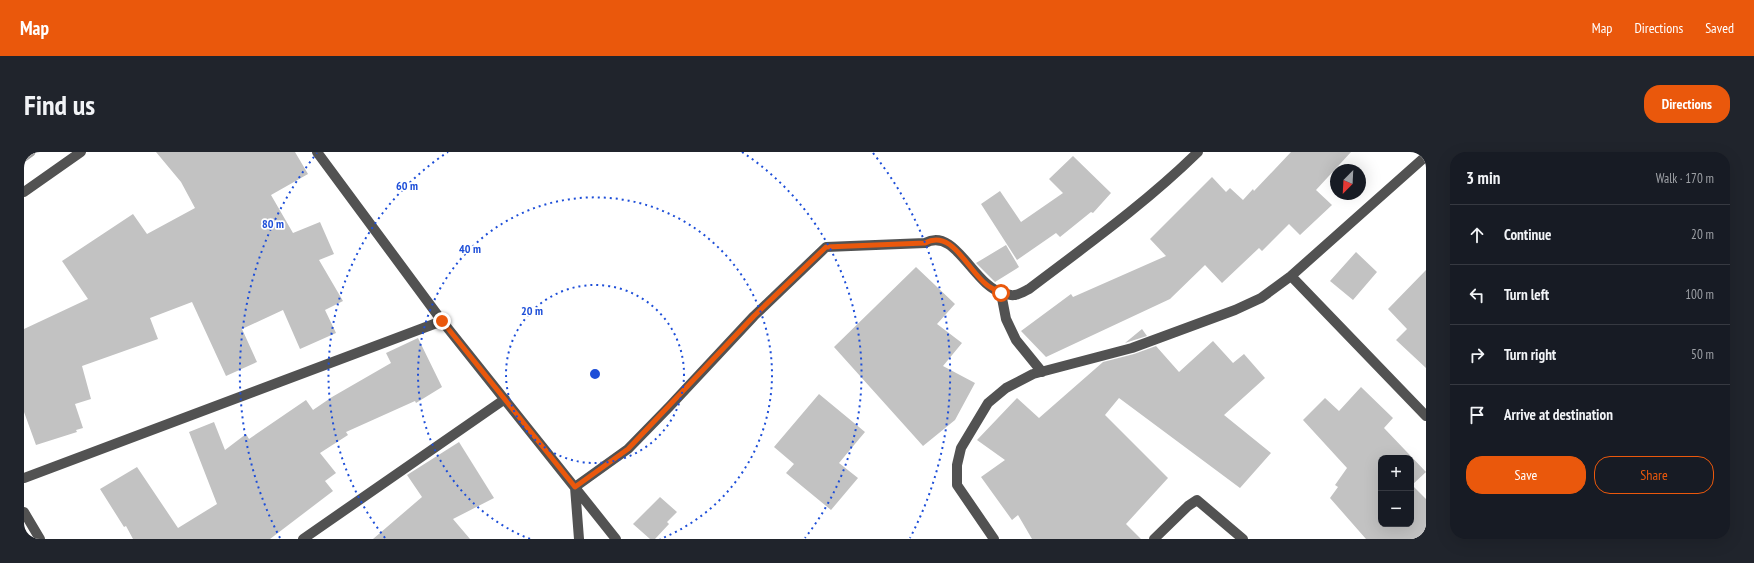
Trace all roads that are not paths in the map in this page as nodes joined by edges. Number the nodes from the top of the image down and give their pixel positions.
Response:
1 (81, 152) edge
2 (317, 152) edge
3 (1198, 152) edge
4 (1426, 156) edge
5 (24, 192) edge
6 (1291, 276) junction
7 (1001, 293) junction
8 (442, 321) junction
9 (1042, 372) junction
10 (505, 399) junction
11 (1426, 416) edge
12 (24, 478) edge
13 (575, 487) junction
14 (24, 512) edge
15 (40, 539) edge
16 (304, 539) edge
17 (579, 539) edge
18 (616, 539) edge
19 (994, 539) edge
20 (1154, 539) edge
21 (1243, 539) edge

1 - 5 street
2 - 8 street
3 - 7 street
4 - 6 street
6 - 9 street
6 - 11 street
7 - 9 street
7 - 13 street
8 - 10 street
8 - 12 street
9 - 19 street
10 - 13 street
10 - 16 street
13 - 17 street
13 - 18 street
14 - 15 street
20 - 21 street

